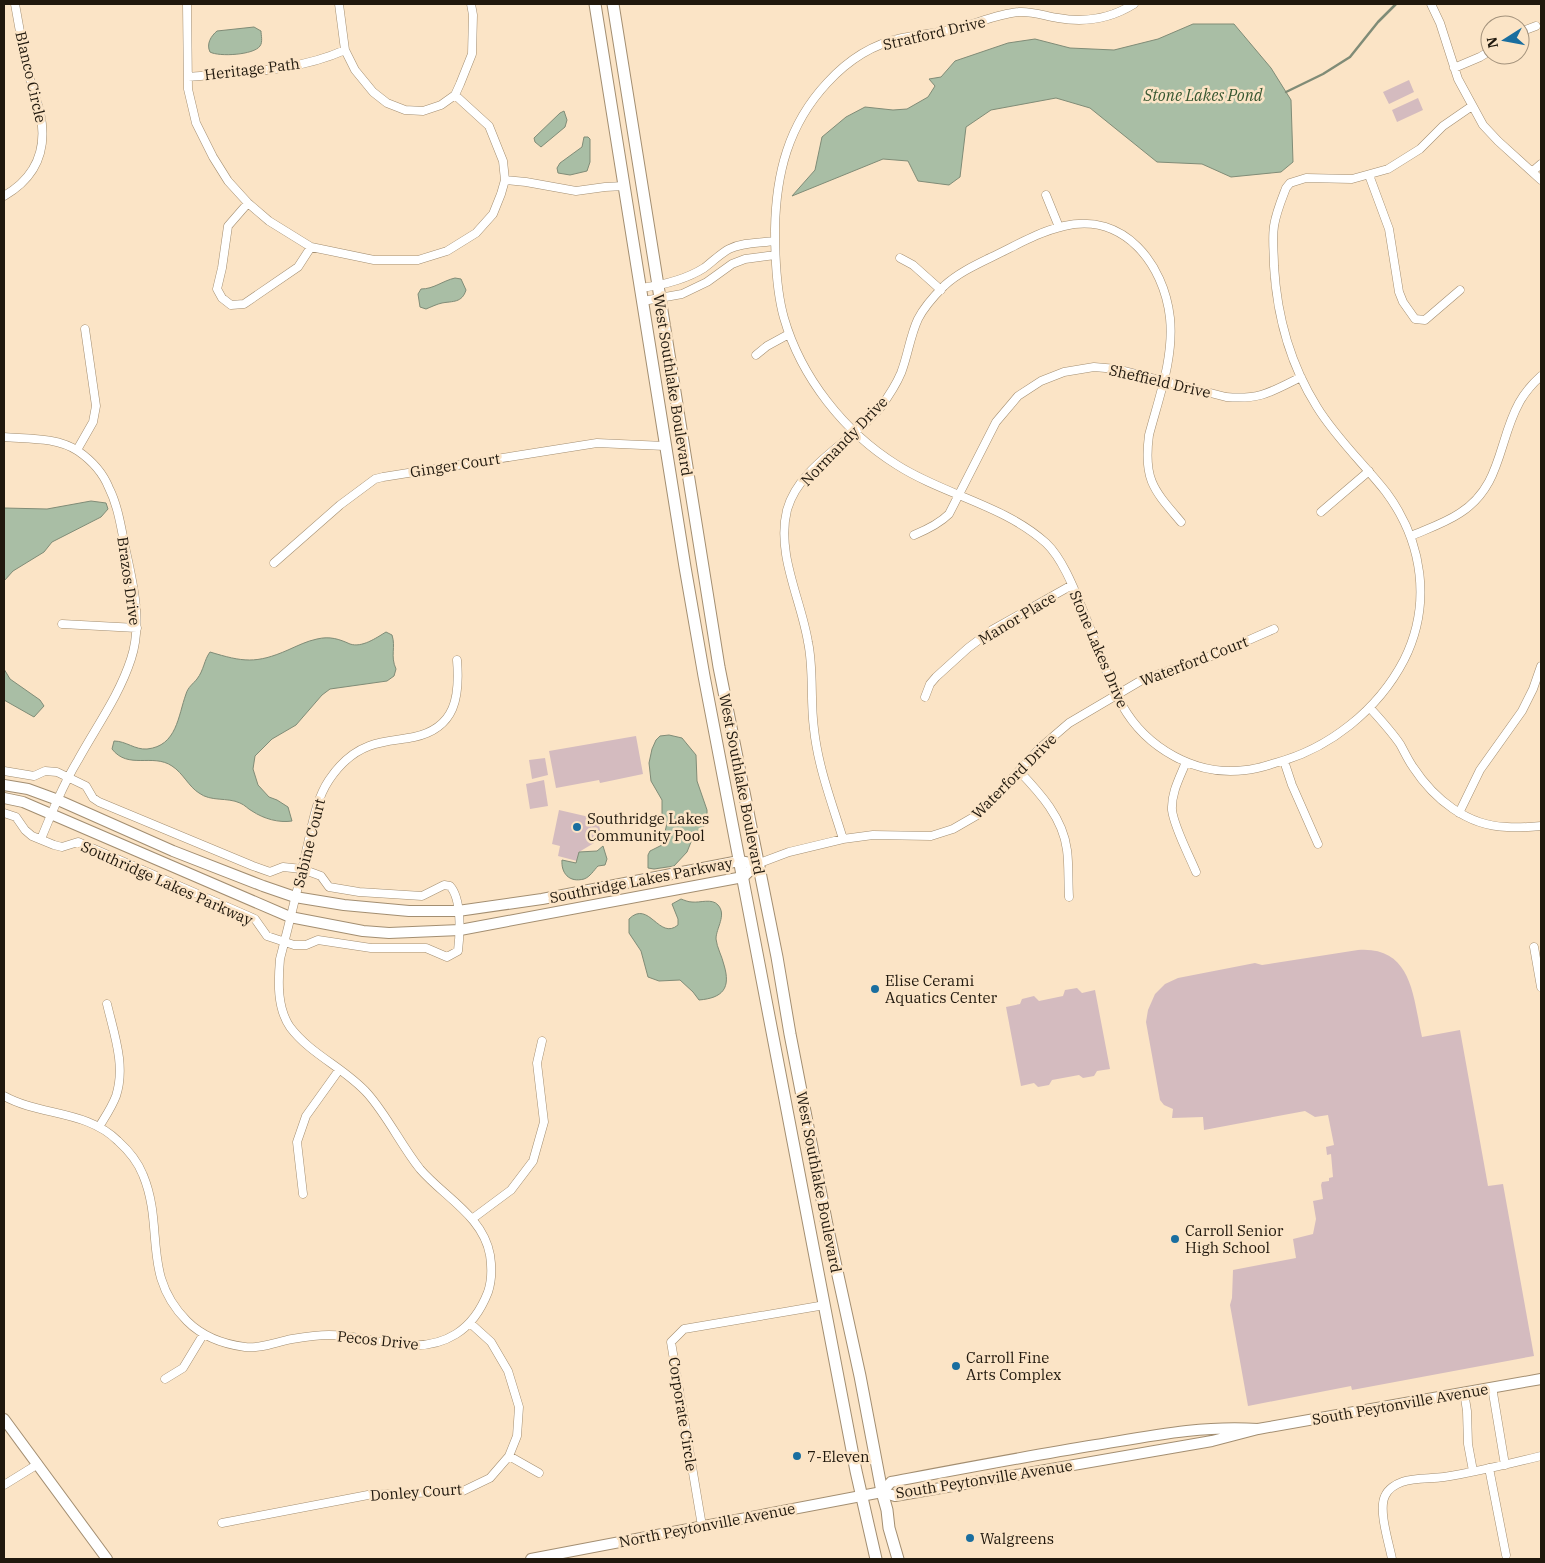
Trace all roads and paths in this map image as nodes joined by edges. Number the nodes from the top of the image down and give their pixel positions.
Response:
1 (15, 4) edge
2 (187, 4) edge
3 (339, 4) edge
4 (471, 4) edge
5 (595, 4) edge
6 (613, 4) edge
7 (1134, 4) edge
8 (1431, 4) edge
9 (1536, 26) dead end
10 (1530, 28) edge
11 (345, 50) junction
12 (1480, 57) edge
13 (1454, 68) junction
14 (188, 77) junction
15 (455, 95) junction
16 (1472, 106) junction
17 (1541, 164) edge
18 (1533, 171) junction
19 (1369, 175) junction
20 (505, 180) junction
21 (1541, 180) edge
22 (624, 186) junction
23 (1046, 195) dead end
24 (4, 196) edge
25 (248, 203) junction
26 (1059, 227) junction
27 (775, 241) junction
28 (311, 247) junction
29 (775, 255) junction
30 (900, 258) dead end
31 (657, 286) junction
32 (641, 288) junction
33 (941, 290) junction
34 (1460, 290) dead end
35 (659, 299) junction
36 (643, 301) junction
37 (85, 329) dead end
38 (789, 334) junction
39 (756, 355) dead end
40 (1300, 377) junction
41 (1541, 377) edge
42 (1163, 381) junction
43 (855, 432) junction
44 (4, 437) edge
45 (665, 446) junction
46 (77, 450) junction
47 (1369, 471) junction
48 (959, 495) junction
49 (1321, 512) dead end
50 (1181, 522) dead end
51 (914, 536) dead end
52 (1411, 536) junction
53 (274, 563) dead end
54 (1072, 585) junction
55 (62, 624) dead end
56 (137, 628) junction
57 (1274, 629) dead end
58 (457, 660) dead end
59 (1541, 666) edge
60 (1116, 694) junction
61 (925, 697) dead end
62 (1370, 708) junction
63 (1284, 761) junction
64 (1186, 762) junction
65 (4, 771) edge
66 (1019, 771) junction
67 (69, 778) junction
68 (4, 785) edge
69 (4, 798) edge
70 (58, 800) junction
71 (4, 813) edge
72 (1459, 813) junction
73 (51, 814) junction
74 (1541, 826) edge
75 (41, 839) junction
76 (842, 839) junction
77 (1318, 844) dead end
78 (739, 860) junction
79 (757, 864) junction
80 (302, 869) junction
81 (1196, 872) dead end
82 (742, 877) junction
83 (295, 897) junction
84 (1069, 897) dead end
85 (458, 911) junction
86 (290, 917) junction
87 (460, 930) junction
88 (284, 942) junction
89 (1534, 947) dead end
90 (1541, 987) edge
91 (108, 1004) dead end
92 (542, 1041) dead end
93 (338, 1070) junction
94 (4, 1096) edge
95 (99, 1127) junction
96 (303, 1194) dead end
97 (472, 1219) junction
98 (825, 1305) junction
99 (470, 1323) junction
100 (203, 1335) junction
101 (165, 1379) dead end
102 (1541, 1379) edge
103 (1492, 1387) junction
104 (1464, 1392) junction
105 (4, 1419) edge
106 (1258, 1429) junction
107 (509, 1456) junction
108 (1541, 1456) edge
109 (1020, 1458) junction
110 (38, 1464) junction
111 (1505, 1465) junction
112 (1489, 1468) junction
113 (1473, 1471) junction
114 (539, 1473) dead end
115 (1023, 1473) junction
116 (4, 1485) edge
117 (882, 1492) junction
118 (862, 1496) junction
119 (222, 1523) dead end
120 (702, 1526) junction
121 (1506, 1555) dead end
122 (106, 1559) edge
123 (531, 1559) edge
124 (876, 1559) edge
125 (898, 1559) edge
126 (1392, 1559) edge

1 - 24 street, Blanco Circle
2 - 14 street
3 - 11 street
4 - 15 street
5 - 22 main road, West Southlake Boulevard
6 - 31 main road, West Southlake Boulevard
7 - 27 street, Stratford Drive
8 - 13 street
9 - 10 street
11 - 14 street, Heritage Path
11 - 15 street
12 - 13 street
13 - 16 street
14 - 25 street
15 - 20 street
16 - 18 street
16 - 19 street, Stone Lakes Drive
17 - 18 street
18 - 21 street
19 - 34 street
19 - 40 street, Stone Lakes Drive
20 - 22 street
20 - 28 street
22 - 32 main road, West Southlake Boulevard
23 - 26 street
25 - 28 street
25 - 28 street
26 - 33 street, Normandy Drive
26 - 42 street, Normandy Drive
27 - 29 street, Stratford Drive
27 - 31 street
29 - 35 street
29 - 38 street, Stratford Drive
30 - 33 street
31 - 32 street
31 - 35 main road, West Southlake Boulevard
32 - 36 main road, West Southlake Boulevard
33 - 43 street, Normandy Drive
35 - 36 street
35 - 79 main road, West Southlake Boulevard
36 - 45 main road, West Southlake Boulevard
37 - 46 street
38 - 39 street
38 - 43 street, Stratford Drive
40 - 42 street, Sheffield Drive
40 - 47 street, Stone Lakes Drive
41 - 52 street
42 - 48 street, Sheffield Drive
42 - 50 street, Normandy Drive
43 - 48 street, Stone Lakes Drive
43 - 76 street, Normandy Drive
44 - 46 street, Brazos Drive
45 - 53 street, Ginger Court
45 - 78 main road, West Southlake Boulevard
46 - 56 street, Brazos Drive
47 - 49 street
47 - 52 street, Stone Lakes Drive
48 - 51 street, Sheffield Drive
48 - 54 street, Stone Lakes Drive
52 - 62 street, Stone Lakes Drive
54 - 60 street, Stone Lakes Drive
54 - 61 street, Manor Place
55 - 56 street
56 - 67 street, Brazos Drive
57 - 60 street, Waterford Court
58 - 80 street, Sabine Court
59 - 72 street
60 - 64 street, Stone Lakes Drive
60 - 66 street, Waterford Drive
62 - 63 street, Stone Lakes Drive
62 - 72 street
63 - 64 street, Stone Lakes Drive
63 - 77 street
64 - 81 street
65 - 67 street, Southridge Lakes Parkway
66 - 76 street, Waterford Drive
66 - 84 street
67 - 70 street, Brazos Drive
67 - 80 street, Southridge Lakes Parkway
68 - 70 street, Southridge Lakes Parkway
69 - 73 street, Southridge Lakes Parkway
70 - 73 street, Brazos Drive
70 - 83 street, Southridge Lakes Parkway
71 - 75 street, Southridge Lakes Parkway
72 - 74 street
73 - 75 street, Brazos Drive
73 - 86 street, Southridge Lakes Parkway
75 - 88 street, Southridge Lakes Parkway
76 - 79 street, Waterford Drive
78 - 79 street, Southridge Lakes Parkway
78 - 82 main road, West Southlake Boulevard
78 - 85 street, Southridge Lakes Parkway
79 - 82 street, Southridge Lakes Parkway
79 - 117 main road, West Southlake Boulevard
80 - 83 street, Sabine Court
80 - 85 street, Southridge Lakes Parkway
82 - 87 street, Southridge Lakes Parkway
82 - 98 main road, West Southlake Boulevard
83 - 85 street, Southridge Lakes Parkway
83 - 86 street, Pecos Drive
85 - 87 street, Southridge Lakes Parkway
86 - 87 street, Southridge Lakes Parkway
86 - 88 street, Pecos Drive
87 - 88 street, Southridge Lakes Parkway
88 - 93 street, Pecos Drive
89 - 90 street
91 - 95 street
92 - 97 street
93 - 96 street
93 - 97 street, Pecos Drive
94 - 95 street, Pecos Drive
95 - 100 street, Pecos Drive
97 - 99 street, Pecos Drive
98 - 118 main road, West Southlake Boulevard
98 - 120 street, Corporate Circle
99 - 100 street, Pecos Drive
99 - 107 street, Donley Court
100 - 101 street
102 - 103 street, South Peytonville Avenue
103 - 104 street, South Peytonville Avenue
103 - 111 street
104 - 106 street, South Peytonville Avenue
104 - 113 street
105 - 110 street
106 - 109 street, South Peytonville Avenue
106 - 115 street, South Peytonville Avenue
107 - 114 street
107 - 119 street, Donley Court
108 - 111 street
109 - 115 street
109 - 117 street, South Peytonville Avenue
110 - 116 street
110 - 122 street
111 - 112 street
112 - 113 street
112 - 121 street
113 - 126 street
115 - 117 street, South Peytonville Avenue
117 - 118 street, North Peytonville Avenue
117 - 125 main road, West Southlake Boulevard
118 - 120 street, North Peytonville Avenue
118 - 124 main road, West Southlake Boulevard
120 - 123 street, North Peytonville Avenue

